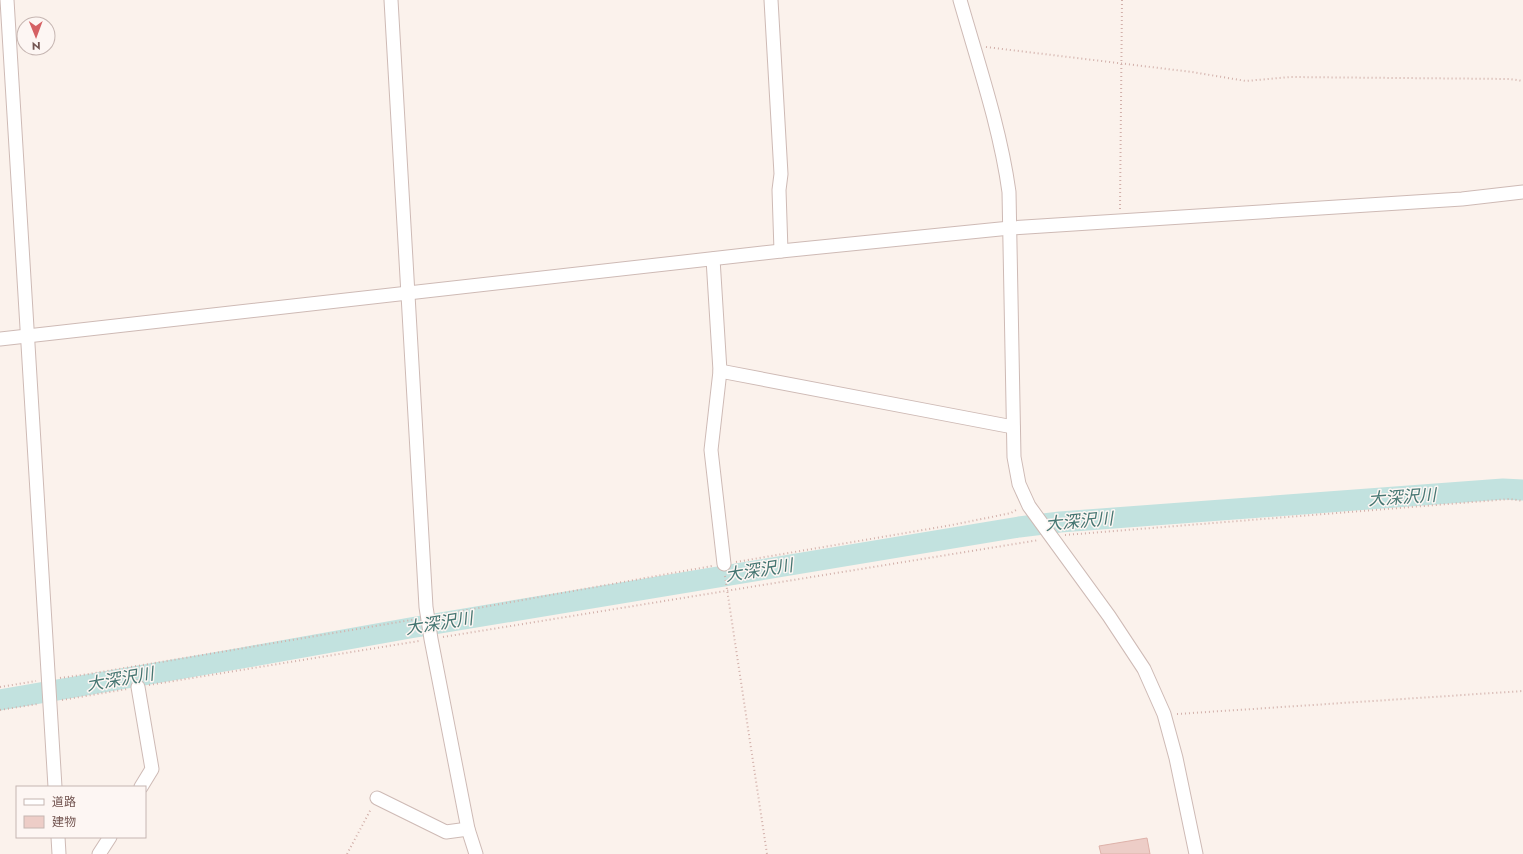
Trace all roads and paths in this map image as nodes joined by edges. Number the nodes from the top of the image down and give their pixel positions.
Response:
1 (7, 0) edge
2 (390, 0) edge
3 (771, 0) edge
4 (960, 0) edge
5 (1122, 0) edge
6 (973, 45) junction
7 (1121, 63) junction
8 (1523, 81) edge
9 (1523, 192) edge
10 (1120, 220) junction
11 (1010, 228) junction
12 (781, 251) junction
13 (713, 258) junction
14 (408, 293) junction
15 (28, 336) junction
16 (0, 340) edge
17 (720, 371) junction
18 (1013, 427) junction
19 (1523, 501) edge
20 (1052, 538) junction
21 (724, 564) joint
22 (727, 591) junction
23 (428, 617) junction
24 (431, 639) junction
25 (49, 679) junction
26 (0, 687) edge
27 (138, 687) junction
28 (1523, 691) edge
29 (50, 702) junction
30 (0, 710) edge
31 (1164, 714) junction
32 (55, 786) edge
33 (142, 786) edge
34 (376, 798) joint
35 (468, 829) junction
36 (58, 838) edge
37 (109, 838) edge
38 (59, 854) edge
39 (99, 854) edge
40 (347, 854) edge
41 (476, 854) edge
42 (767, 854) edge
43 (1196, 854) edge

1 - 15 street
2 - 14 street
3 - 12 street
4 - 6 street
5 - 7 path
6 - 7 path
6 - 11 street
7 - 8 path
7 - 10 path
9 - 10 street
10 - 11 street
11 - 12 street
11 - 18 street
12 - 13 street
13 - 14 street
13 - 17 street
14 - 15 street
14 - 23 street
15 - 16 street
15 - 25 street
17 - 18 street
17 - 21 street
18 - 20 street
19 - 20 path
20 - 22 path
20 - 31 street
21 - 22 path
22 - 24 path
22 - 42 path
23 - 24 street
23 - 25 path
24 - 27 path
24 - 35 street
25 - 26 path
25 - 29 street
27 - 29 path
27 - 33 street
28 - 31 path
29 - 30 path
29 - 32 street
31 - 43 street
34 - 35 street
34 - 40 path
35 - 41 street
36 - 38 street
37 - 39 street

